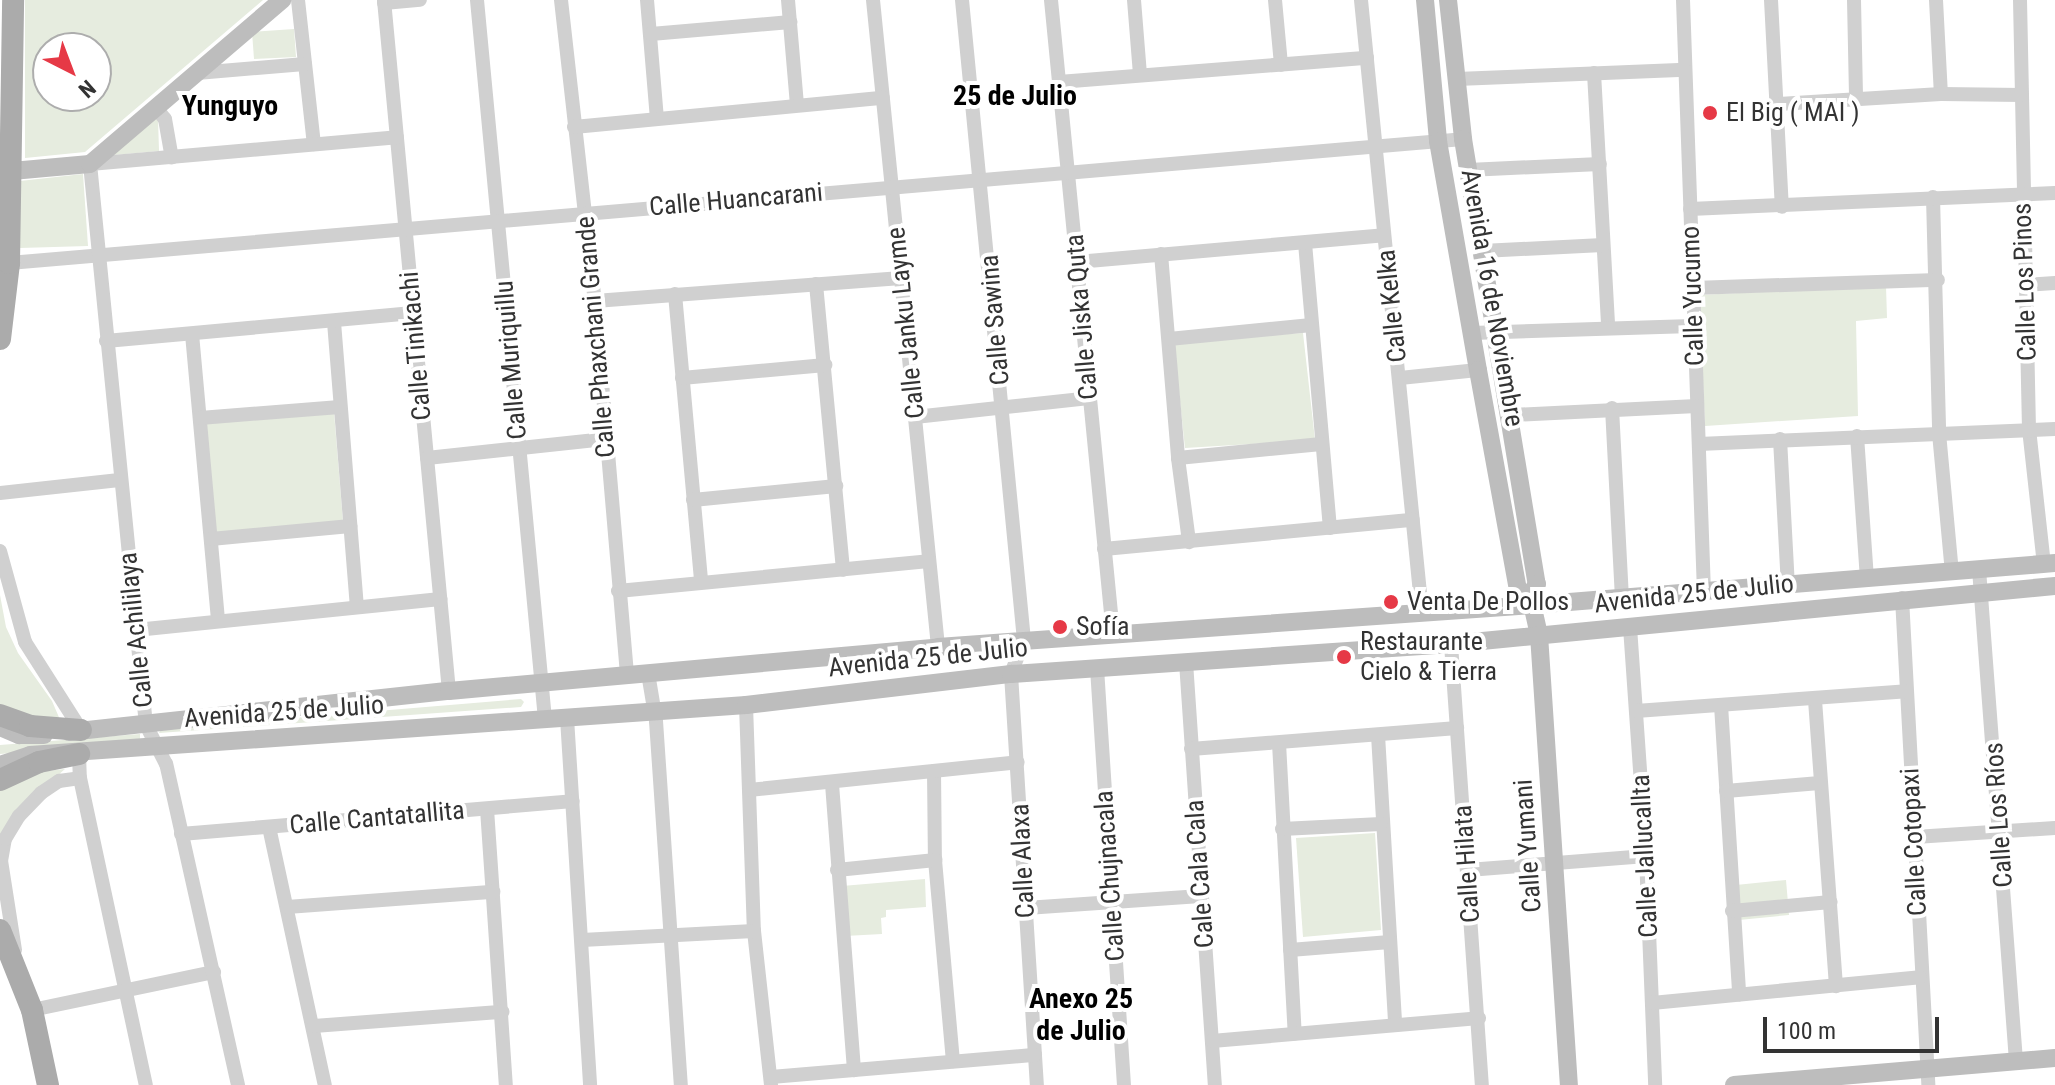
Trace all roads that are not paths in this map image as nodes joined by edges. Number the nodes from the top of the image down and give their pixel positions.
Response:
1 (13, 0) edge
2 (282, 0) edge
3 (298, 0) edge
4 (420, 0) edge
5 (477, 0) edge
6 (561, 0) edge
7 (647, 0) edge
8 (788, 0) edge
9 (873, 0) edge
10 (962, 0) edge
11 (1051, 0) edge
12 (1134, 0) edge
13 (1275, 0) edge
14 (1361, 0) edge
15 (1425, 0) edge
16 (1448, 0) edge
17 (1683, 0) edge
18 (1771, 0) edge
19 (1854, 0) edge
20 (1936, 0) edge
21 (2020, 0) edge
22 (384, 2) edge
23 (790, 22) junction
24 (651, 34) junction
25 (1367, 58) junction
26 (305, 64) junction
27 (1281, 65) junction
28 (1685, 70) junction
29 (197, 73) junction
30 (1594, 73) junction
31 (1140, 75) junction
32 (1457, 79) junction
33 (1059, 82) junction
34 (1941, 94) junction
35 (2022, 95) junction
36 (883, 98) junction
37 (1856, 99) junction
38 (797, 104) junction
39 (1779, 104) junction
40 (156, 108) junction
41 (657, 118) junction
42 (574, 127) junction
43 (397, 137) junction
44 (1463, 139) junction
45 (1438, 141) junction
46 (314, 144) junction
47 (1374, 146) junction
48 (172, 157) junction
49 (90, 164) junction
50 (1600, 164) junction
51 (1468, 170) junction
52 (12, 171) junction
53 (1069, 172) junction
54 (982, 179) junction
55 (892, 187) junction
56 (2055, 193) edge
57 (2022, 194) junction
58 (1933, 197) junction
59 (1782, 207) junction
60 (1690, 209) junction
61 (586, 213) junction
62 (498, 220) junction
63 (405, 228) junction
64 (1384, 235) junction
65 (1305, 243) junction
66 (1603, 245) junction
67 (1482, 251) junction
68 (97, 254) junction
69 (1161, 254) junction
70 (1077, 262) junction
71 (9, 263) junction
72 (901, 278) junction
73 (1938, 280) junction
74 (2055, 283) edge
75 (816, 284) junction
76 (2025, 285) junction
77 (1693, 288) junction
78 (675, 294) junction
79 (595, 301) junction
80 (413, 313) junction
81 (334, 322) junction
82 (1311, 325) junction
83 (1608, 326) junction
84 (1692, 326) junction
85 (1496, 330) junction
86 (1472, 333) junction
87 (192, 334) junction
88 (0, 339) edge
89 (1169, 339) junction
90 (106, 341) junction
91 (825, 365) junction
92 (1478, 370) junction
93 (682, 378) junction
94 (1400, 378) junction
95 (1089, 398) junction
96 (1697, 406) junction
97 (340, 407) junction
98 (1003, 407) junction
99 (1612, 408) junction
100 (1512, 415) junction
101 (915, 417) junction
102 (200, 418) junction
103 (2029, 429) junction
104 (2055, 429) edge
105 (1939, 433) junction
106 (1857, 436) junction
107 (605, 439) junction
108 (1780, 439) junction
109 (1321, 444) junction
110 (1699, 444) junction
111 (519, 446) junction
112 (427, 458) junction
113 (1178, 458) junction
114 (119, 480) junction
115 (836, 486) junction
116 (0, 493) edge
117 (693, 500) junction
118 (1413, 520) junction
119 (350, 526) junction
120 (1330, 528) junction
121 (211, 539) junction
122 (1189, 542) junction
123 (1104, 549) junction
124 (0, 551) edge
125 (929, 561) junction
126 (2049, 563) edge
127 (1979, 569) junction
128 (843, 570) junction
129 (1952, 572) junction
130 (1867, 579) junction
131 (701, 582) junction
132 (1788, 585) junction
133 (2055, 586) edge
134 (618, 591) junction
135 (1981, 591) junction
136 (1704, 592) junction
137 (1622, 598) junction
138 (1902, 598) junction
139 (440, 599) junction
140 (1531, 600) junction
141 (357, 607) junction
142 (1422, 613) junction
143 (218, 621) junction
144 (1630, 627) junction
145 (136, 630) junction
146 (1113, 633) junction
147 (1539, 635) junction
148 (1024, 640) junction
149 (1451, 644) junction
150 (938, 647) junction
151 (1186, 662) junction
152 (1097, 668) junction
153 (648, 673) junction
154 (1011, 674) junction
155 (627, 675) junction
156 (542, 683) junction
157 (449, 691) junction
158 (1906, 691) junction
159 (1815, 700) junction
160 (746, 705) junction
161 (1721, 705) junction
162 (652, 711) junction
163 (1636, 711) junction
164 (0, 715) edge
165 (567, 718) junction
166 (545, 720) junction
167 (146, 725) junction
168 (0, 727) edge
169 (1457, 728) junction
170 (81, 730) junction
171 (1378, 735) junction
172 (1279, 743) junction
173 (158, 746) junction
174 (1191, 749) junction
175 (79, 754) junction
176 (1018, 762) junction
177 (0, 765) edge
178 (934, 771) junction
179 (80, 778) junction
180 (0, 780) edge
181 (1820, 783) junction
182 (832, 784) junction
183 (749, 790) junction
184 (1726, 791) junction
185 (573, 801) junction
186 (487, 809) junction
187 (1381, 824) junction
188 (269, 827) junction
189 (2055, 828) edge
190 (1282, 829) junction
191 (2001, 832) junction
192 (181, 834) junction
193 (1915, 837) junction
194 (1646, 856) junction
195 (935, 860) junction
196 (1555, 862) junction
197 (837, 870) junction
198 (1468, 870) junction
199 (493, 892) junction
200 (1201, 896) junction
201 (1113, 902) junction
202 (1831, 902) junction
203 (287, 907) junction
204 (1026, 908) junction
205 (1732, 911) junction
206 (0, 930) edge
207 (754, 931) junction
208 (670, 937) junction
209 (582, 940) junction
210 (1390, 942) junction
211 (1290, 950) junction
212 (214, 972) junction
213 (18, 974) junction
214 (1920, 977) junction
215 (1836, 986) junction
216 (127, 989) junction
217 (1739, 994) junction
218 (1652, 1003) junction
219 (32, 1010) junction
220 (502, 1012) junction
221 (1479, 1018) junction
222 (1395, 1025) junction
223 (314, 1026) junction
224 (1295, 1034) junction
225 (1212, 1041) junction
226 (1035, 1055) junction
227 (2055, 1058) edge
228 (953, 1061) junction
229 (2016, 1061) junction
230 (854, 1070) junction
231 (1928, 1076) edge
232 (771, 1081) edge
233 (590, 1084) edge
234 (48, 1085) edge
235 (146, 1085) edge
236 (238, 1085) edge
237 (325, 1085) edge
238 (506, 1085) edge
239 (581, 1085) edge
240 (681, 1085) edge
241 (1037, 1085) edge
242 (1124, 1085) edge
243 (1215, 1085) edge
244 (1482, 1085) edge
245 (1569, 1085) edge
246 (1655, 1085) edge
247 (1734, 1085) edge

1 - 52 main road
2 - 29 main road
3 - 26 street
4 - 22 street
5 - 62 street, Calle Muriquillu
6 - 42 street, Calle Phaxchani Grande
7 - 24 street
8 - 23 street
9 - 36 street, Calle Janku Layme
10 - 54 street, Calle Sawina
11 - 33 street, Calle Jiska Quta
12 - 31 street
13 - 27 street
14 - 25 street, Calle Kelka
15 - 45 main road, Avenida 16 de Noviembre
16 - 32 main road, Avenida 16 de Noviembre
17 - 28 street, Calle Yucumo
18 - 39 street
19 - 37 street
20 - 34 street
21 - 35 street, Calle Los Pinos
22 - 43 street, Calle Tinikachi
23 - 24 street
23 - 38 street
24 - 41 street
25 - 27 street
25 - 47 street, Calle Kelka
26 - 29 street
26 - 46 street
27 - 31 street
28 - 30 street
28 - 60 street, Calle Yucumo
29 - 40 main road
30 - 32 street
30 - 50 street
31 - 33 street
32 - 44 main road, Avenida 16 de Noviembre
33 - 53 street, Calle Jiska Quta
34 - 35 street
34 - 37 street
35 - 57 street, Calle Los Pinos
36 - 38 street
36 - 55 street, Calle Janku Layme
37 - 39 street
38 - 41 street
39 - 59 street
40 - 48 street
40 - 49 main road
41 - 42 street
42 - 61 street, Calle Phaxchani Grande
43 - 46 street
43 - 63 street, Calle Tinikachi
44 - 45 street, Calle Huancarani
44 - 51 main road, Avenida 16 de Noviembre
45 - 47 street, Calle Huancarani
45 - 86 main road, Avenida 16 de Noviembre
46 - 48 street
47 - 53 street, Calle Huancarani
47 - 64 street, Calle Kelka
48 - 49 street
49 - 52 main road
49 - 68 street, Calle Achililaya
50 - 51 street
50 - 66 street
51 - 67 main road, Avenida 16 de Noviembre
52 - 71 main road
53 - 54 street, Calle Huancarani
53 - 70 street, Calle Jiska Quta
54 - 55 street, Calle Huancarani
54 - 98 street, Calle Sawina
55 - 61 street, Calle Huancarani
55 - 72 street, Calle Janku Layme
56 - 57 street
57 - 58 street
57 - 76 street, Calle Los Pinos
58 - 59 street
58 - 73 street
59 - 60 street
60 - 77 street, Calle Yucumo
61 - 62 street, Calle Huancarani
61 - 79 street, Calle Phaxchani Grande
62 - 63 street, Calle Huancarani
62 - 111 street, Calle Muriquillu
63 - 68 street, Calle Huancarani
63 - 80 street, Calle Tinikachi
64 - 65 street
64 - 94 street, Calle Kelka
65 - 69 street
65 - 82 street
66 - 67 street
66 - 83 street
67 - 85 main road, Avenida 16 de Noviembre
68 - 71 street, Calle Huancarani
68 - 90 street, Calle Achililaya
69 - 70 street
69 - 89 street
70 - 95 street, Calle Jiska Quta
71 - 88 main road
72 - 75 street
72 - 101 street, Calle Janku Layme
73 - 77 street
73 - 105 street
74 - 76 street
75 - 78 street
75 - 91 street
76 - 103 street, Calle Los Pinos
77 - 84 street, Calle Yucumo
78 - 79 street
78 - 93 street
79 - 107 street, Calle Phaxchani Grande
80 - 81 street
80 - 112 street, Calle Tinikachi
81 - 87 street
81 - 97 street
82 - 89 street
82 - 109 street
83 - 84 street
83 - 85 street
84 - 96 street, Calle Yucumo
85 - 86 street
85 - 100 main road, Avenida 16 de Noviembre
86 - 92 main road, Avenida 16 de Noviembre
87 - 90 street
87 - 102 street
89 - 113 street
90 - 114 street, Calle Achililaya
91 - 93 street
91 - 115 street
92 - 94 street
92 - 140 main road, Avenida 16 de Noviembre
93 - 117 street
94 - 118 street, Calle Kelka
95 - 98 street
95 - 123 street, Calle Jiska Quta
96 - 99 street
96 - 110 street, Calle Yucumo
97 - 102 street
97 - 119 street
98 - 101 street
98 - 148 street, Calle Sawina
99 - 100 street
99 - 137 street
100 - 140 main road, Avenida 16 de Noviembre
101 - 125 street, Calle Janku Layme
102 - 121 street
103 - 104 street
103 - 105 street
103 - 126 street, Calle Los Pinos
105 - 106 street
105 - 129 street
106 - 108 street
106 - 130 street
107 - 111 street
107 - 134 street, Calle Phaxchani Grande
108 - 110 street
108 - 132 street
109 - 113 street
109 - 120 street
110 - 136 street, Calle Yucumo
111 - 112 street
111 - 156 street, Calle Muriquillu
112 - 139 street, Calle Tinikachi
113 - 122 street
114 - 116 street
114 - 145 street, Calle Achililaya
115 - 117 street
115 - 128 street
117 - 131 street
118 - 120 street
118 - 142 street, Calle Kelka
119 - 121 street
119 - 141 street
120 - 122 street
121 - 143 street
122 - 123 street
123 - 146 street, Calle Jiska Quta
124 - 170 street
125 - 128 street
125 - 150 street, Calle Janku Layme
126 - 127 main road, Avenida 25 de Julio
127 - 129 main road, Avenida 25 de Julio
127 - 135 street, Calle Los Ríos
128 - 131 street
129 - 130 main road, Avenida 25 de Julio
130 - 132 main road, Avenida 25 de Julio
131 - 134 street
132 - 136 main road, Avenida 25 de Julio
133 - 135 main road, Avenida 25 de Julio
134 - 155 street, Calle Phaxchani Grande
135 - 138 main road, Avenida 25 de Julio
135 - 191 street, Calle Los Ríos
136 - 137 main road, Avenida 25 de Julio
137 - 140 main road, Avenida 25 de Julio
138 - 144 main road, Avenida 25 de Julio
138 - 158 street, Calle Cotopaxi
139 - 141 street
139 - 157 street, Calle Tinikachi
140 - 142 main road, Avenida 25 de Julio
140 - 147 main road, Calle Yumani
141 - 143 street
142 - 146 main road, Avenida 25 de Julio
143 - 145 street
144 - 147 main road, Avenida 25 de Julio
144 - 163 street, Calle Jallucallta
145 - 167 street, Calle Achililaya
146 - 148 main road, Avenida 25 de Julio
147 - 149 main road, Avenida 25 de Julio
147 - 196 main road, Calle Yumani
148 - 150 main road, Avenida 25 de Julio
148 - 154 street, Calle Alaxa
149 - 151 main road, Avenida 25 de Julio
149 - 169 street, Calle Hilata
150 - 153 main road, Avenida 25 de Julio
151 - 152 main road, Avenida 25 de Julio
151 - 174 street, Cale Cala Cala
152 - 154 main road, Avenida 25 de Julio
152 - 201 street, Calle Chujnacala
153 - 155 main road, Avenida 25 de Julio
153 - 162 street
154 - 160 main road, Avenida 25 de Julio
154 - 176 street, Calle Alaxa
155 - 156 main road, Avenida 25 de Julio
156 - 157 main road, Avenida 25 de Julio
156 - 166 street, Calle Muriquillu
157 - 167 main road, Avenida 25 de Julio
158 - 159 street
158 - 193 street, Calle Cotopaxi
159 - 161 street
159 - 181 street
160 - 162 main road, Avenida 25 de Julio
160 - 183 street
161 - 163 street
161 - 184 street
162 - 165 main road, Avenida 25 de Julio
162 - 208 street
163 - 194 street, Calle Jallucallta
164 - 170 main road
165 - 166 main road, Avenida 25 de Julio
165 - 185 street
166 - 173 main road, Avenida 25 de Julio
167 - 170 main road, Avenida 25 de Julio
167 - 173 street, Calle Achililaya
168 - 170 main road, Avenida 25 de Julio
169 - 171 street
169 - 198 street, Calle Hilata
171 - 172 street
171 - 187 street
172 - 174 street
172 - 190 street
173 - 175 main road, Avenida 25 de Julio
173 - 192 street, Calle Achililaya
174 - 200 street, Cale Cala Cala
175 - 177 main road, Avenida 25 de Julio
175 - 179 street
175 - 180 main road
176 - 178 street
176 - 204 street, Calle Alaxa
178 - 182 street
178 - 195 street
179 - 213 street
179 - 216 street
181 - 184 street
181 - 202 street
182 - 183 street
182 - 197 street
183 - 207 street
184 - 205 street
185 - 186 street, Calle Cantatallita
185 - 209 street
186 - 188 street, Calle Cantatallita
186 - 199 street
187 - 190 street
187 - 210 street
188 - 192 street, Calle Cantatallita
188 - 203 street
189 - 191 street
190 - 211 street
191 - 193 street
191 - 229 street, Calle Los Ríos
192 - 212 street, Calle Achililaya
193 - 214 street, Calle Cotopaxi
194 - 196 street
194 - 218 street, Calle Jallucallta
195 - 197 street
195 - 228 street
196 - 198 street
196 - 245 main road, Calle Yumani
197 - 230 street
198 - 221 street, Calle Hilata
199 - 203 street
199 - 220 street
200 - 201 street
200 - 225 street, Cale Cala Cala
201 - 204 street
201 - 242 street, Calle Chujnacala
202 - 205 street
202 - 215 street
203 - 223 street
204 - 226 street, Calle Alaxa
205 - 217 street
206 - 213 main road
207 - 208 street
207 - 232 street
208 - 209 street
208 - 240 street
209 - 233 street
210 - 211 street
210 - 222 street
211 - 224 street
212 - 216 street
212 - 236 street, Calle Achililaya
213 - 219 main road
214 - 215 street
214 - 231 street, Calle Cotopaxi
215 - 217 street
216 - 219 street
216 - 235 street
217 - 218 street
218 - 246 street, Calle Jallucallta
219 - 234 main road
220 - 223 street
220 - 238 street
221 - 222 street
221 - 244 street, Calle Hilata
222 - 224 street
223 - 237 street
224 - 225 street
225 - 243 street, Cale Cala Cala
226 - 228 street
226 - 241 street, Calle Alaxa
227 - 229 main road
228 - 230 street
229 - 231 main road
230 - 232 street
231 - 247 main road
233 - 239 street

